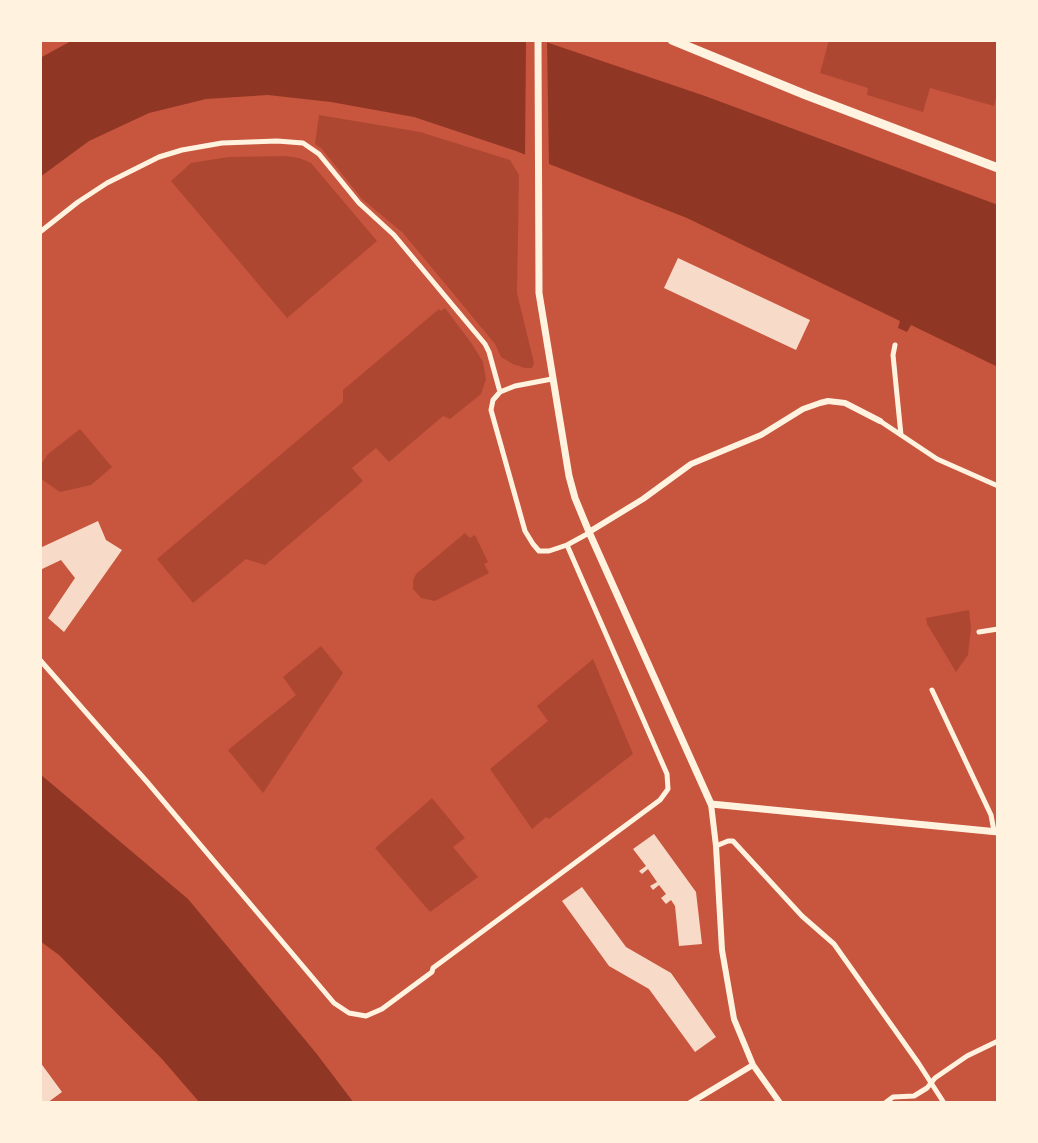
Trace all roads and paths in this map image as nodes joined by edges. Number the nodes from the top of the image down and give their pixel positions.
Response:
1 (538, 40) edge
2 (672, 40) edge
3 (687, 40) edge
4 (998, 166) edge
5 (40, 232) edge
6 (895, 345) dead end
7 (552, 379) junction
8 (500, 392) junction
9 (880, 421) joint
10 (901, 436) junction
11 (998, 486) edge
12 (589, 532) junction
13 (567, 545) junction
14 (998, 629) edge
15 (979, 632) dead end
16 (40, 660) edge
17 (932, 690) dead end
18 (711, 804) junction
19 (996, 832) edge
20 (716, 846) junction
21 (998, 1041) edge
22 (753, 1065) junction
23 (930, 1084) junction
24 (690, 1103) edge
25 (780, 1103) edge
26 (885, 1103) edge
27 (944, 1103) edge

1 - 7 main road
2 - 4 highway
3 - 4 highway
5 - 8 street
6 - 10 street
7 - 8 street
7 - 12 main road
8 - 13 street
9 - 10 street
9 - 12 street
10 - 11 street
12 - 13 street
12 - 18 main road
13 - 16 street
14 - 15 street
17 - 19 street
18 - 19 main road
18 - 20 street
20 - 22 street
20 - 23 street
21 - 23 street
22 - 24 street
22 - 25 street
23 - 26 street
23 - 27 street

